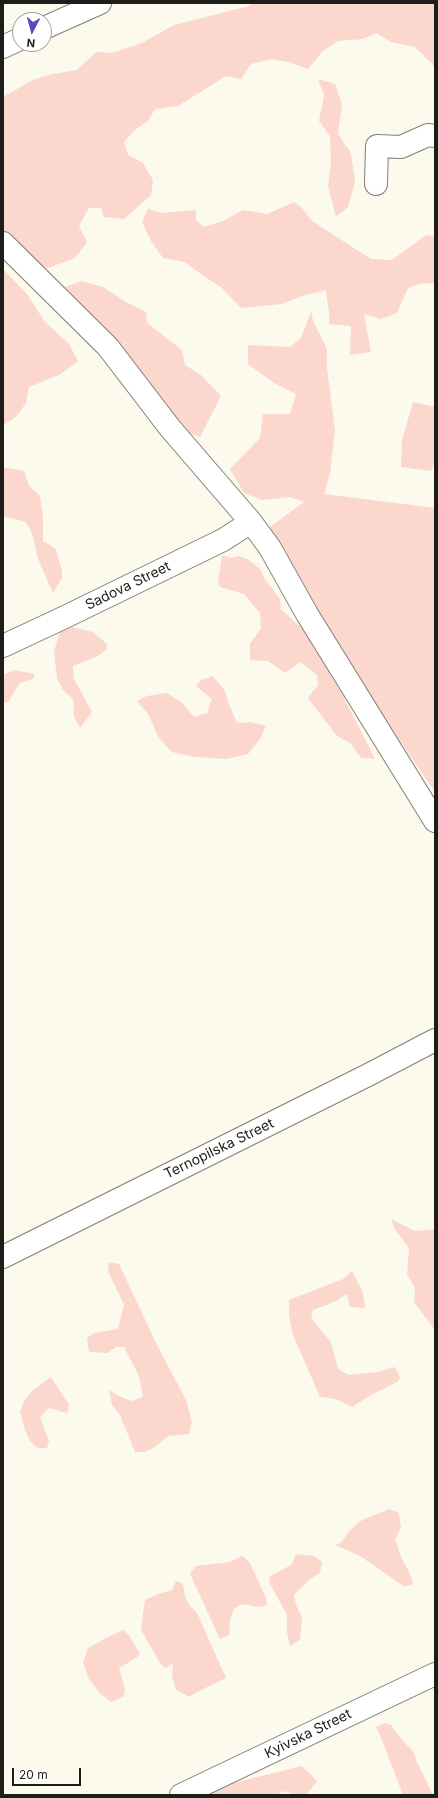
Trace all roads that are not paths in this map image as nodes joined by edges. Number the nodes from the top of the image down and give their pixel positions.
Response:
1 (100, 3) edge
2 (52, 24) edge
3 (435, 136) edge
4 (376, 184) dead end
5 (3, 243) edge
6 (251, 522) junction
7 (3, 646) edge
8 (435, 822) edge
9 (435, 1040) edge
10 (3, 1257) edge
11 (435, 1674) edge
12 (181, 1795) edge

1 - 2 main road
3 - 4 main road
5 - 6 main road
6 - 7 main road, Sadova Street
6 - 8 main road
9 - 10 main road, Ternopilska Street
11 - 12 main road, Kyivska Street

